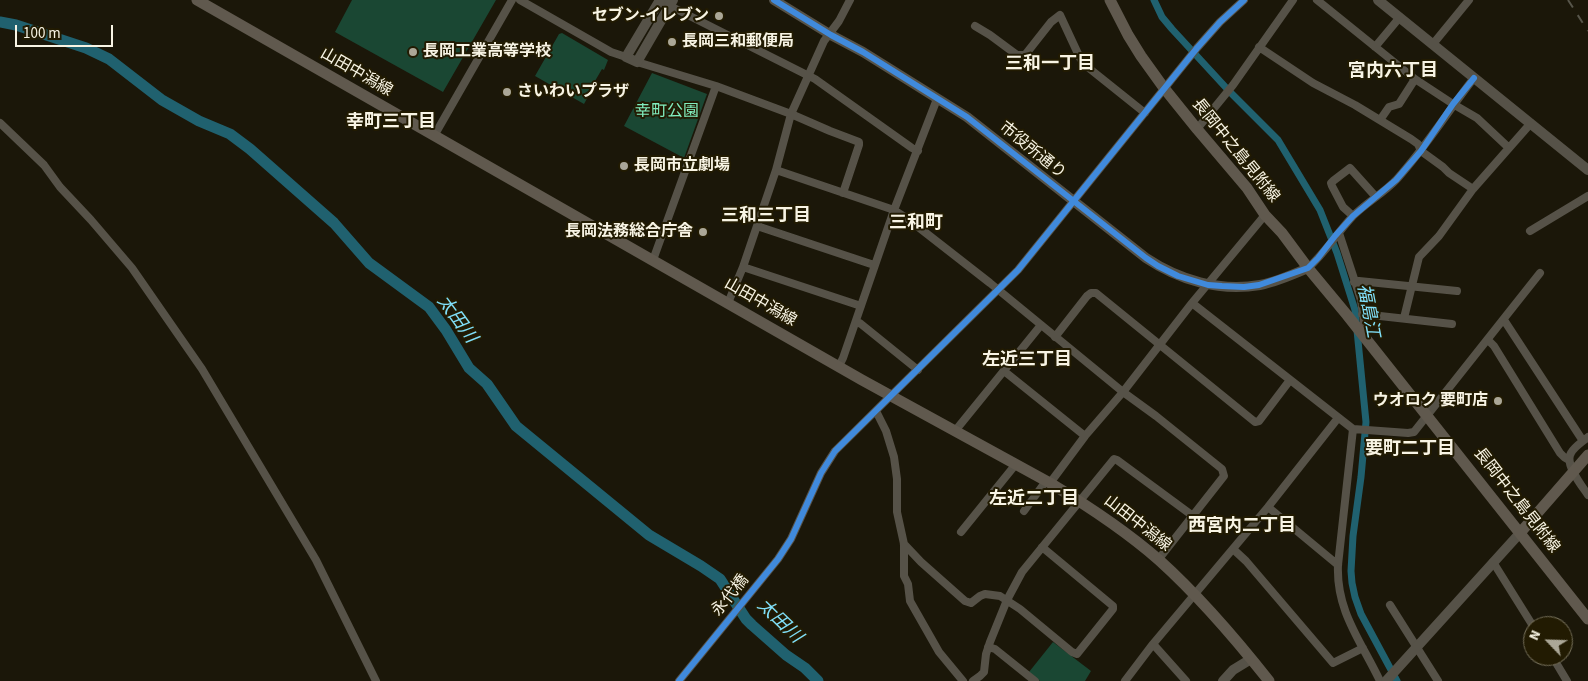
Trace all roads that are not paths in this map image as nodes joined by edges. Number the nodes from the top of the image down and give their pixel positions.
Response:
1 (197, 0) edge
2 (512, 0) edge
3 (520, 0) edge
4 (774, 0) edge
5 (850, 0) edge
6 (1110, 0) edge
7 (1244, 0) edge
8 (1293, 0) edge
9 (1317, 0) edge
10 (1378, 0) edge
11 (1469, 0) edge
12 (666, 2) edge
13 (1400, 17) junction
14 (975, 26) dead end
15 (831, 35) junction
16 (1433, 44) junction
17 (1259, 47) junction
18 (1375, 47) junction
19 (626, 57) junction
20 (637, 62) junction
21 (808, 76) junction
22 (1474, 78) junction
23 (1415, 79) junction
24 (716, 86) junction
25 (1164, 88) junction
26 (937, 99) junction
27 (1453, 104) junction
28 (1145, 113) junction
29 (791, 114) junction
30 (1380, 120) junction
31 (0, 122) edge
32 (1531, 123) junction
33 (1197, 130) junction
34 (434, 136) junction
35 (1509, 148) junction
36 (918, 151) junction
37 (1420, 151) junction
38 (776, 170) junction
39 (1588, 170) edge
40 (1473, 189) junction
41 (843, 193) junction
42 (1588, 196) edge
43 (1376, 197) junction
44 (1073, 202) junction
45 (894, 210) junction
46 (1265, 215) junction
47 (1353, 216) junction
48 (757, 226) junction
49 (1530, 231) dead end
50 (1337, 235) junction
51 (653, 260) junction
52 (874, 266) junction
53 (743, 267) junction
54 (1308, 268) junction
55 (1540, 273) dead end
56 (1354, 282) junction
57 (1208, 285) junction
58 (1412, 286) junction
59 (998, 290) junction
60 (1457, 291) dead end
61 (728, 303) junction
62 (1192, 303) junction
63 (861, 306) junction
64 (1362, 314) junction
65 (1404, 318) junction
66 (1504, 320) junction
67 (856, 321) junction
68 (1452, 324) dead end
69 (1041, 325) junction
70 (1364, 336) junction
71 (1055, 337) junction
72 (1488, 340) junction
73 (1159, 345) junction
74 (839, 366) junction
75 (918, 370) junction
76 (1004, 371) junction
77 (1290, 380) junction
78 (1123, 392) junction
79 (891, 396) junction
80 (876, 411) junction
81 (1427, 415) junction
82 (1338, 418) junction
83 (1356, 429) junction
84 (955, 431) junction
85 (1085, 436) junction
86 (1585, 439) edge
87 (1588, 455) edge
88 (1569, 460) junction
89 (1016, 464) junction
90 (1573, 472) junction
91 (1048, 482) junction
92 (1588, 495) edge
93 (1080, 500) junction
94 (1268, 507) junction
95 (1024, 511) dead end
96 (1193, 516) junction
97 (961, 532) dead end
98 (1520, 532) junction
99 (904, 544) junction
100 (1042, 547) junction
101 (1233, 549) junction
102 (1158, 560) junction
103 (1492, 562) junction
104 (1338, 565) junction
105 (1194, 594) junction
106 (1006, 600) junction
107 (1390, 605) dead end
108 (1527, 616) edge
109 (1588, 619) edge
110 (1153, 644) junction
111 (988, 647) junction
112 (1417, 647) junction
113 (1363, 648) junction
114 (1251, 658) junction
115 (1558, 666) edge
116 (376, 681) edge
117 (679, 681) edge
118 (963, 681) edge
119 (973, 681) edge
120 (1035, 681) edge
121 (1126, 681) edge
122 (1186, 681) edge
123 (1223, 681) edge
124 (1269, 681) edge
125 (1380, 681) edge
126 (1386, 681) edge
127 (1438, 681) edge
128 (1567, 681) edge

1 - 34 main road, 山田中潟線
2 - 34 street
3 - 19 street
4 - 15 street, 市役所通り
5 - 15 street
6 - 25 main road, 長岡中之島見附線
7 - 25 street, 永代橋
8 - 17 street
9 - 18 street
10 - 13 street
11 - 16 street
12 - 19 street
12 - 20 street
12 - 21 street
13 - 16 street
13 - 18 street
14 - 28 street
15 - 21 street
15 - 26 street, 市役所通り
16 - 22 street
17 - 30 street
17 - 33 street
18 - 23 street
19 - 20 street
20 - 24 street
21 - 29 street
21 - 36 street
22 - 27 street
22 - 32 street
23 - 27 street
23 - 30 street
24 - 29 street
24 - 51 street
25 - 28 street, 永代橋
25 - 33 main road, 長岡中之島見附線
26 - 36 street
26 - 44 street, 市役所通り
27 - 35 street
27 - 37 street
28 - 44 street, 永代橋
29 - 38 street
29 - 41 street
30 - 37 street
31 - 116 street
32 - 35 street
32 - 39 street
33 - 46 main road, 長岡中之島見附線
34 - 51 main road, 山田中潟線
35 - 40 street
36 - 45 street
37 - 40 street
37 - 43 street
38 - 41 street
38 - 48 street
40 - 58 street
41 - 45 street
42 - 49 street
43 - 47 street
43 - 47 street
44 - 57 street, 市役所通り
44 - 59 street, 永代橋
45 - 52 street
45 - 59 street
46 - 54 main road, 長岡中之島見附線
46 - 57 street
47 - 50 street
48 - 52 street
48 - 53 street
50 - 54 street
50 - 56 street
51 - 61 main road, 山田中潟線
52 - 63 street
53 - 61 street
53 - 63 street
54 - 57 street, 市役所通り
54 - 70 main road, 長岡中之島見附線
55 - 66 street
56 - 58 street
56 - 64 street
57 - 62 street
58 - 60 street
58 - 65 street
59 - 69 street
59 - 75 street, 永代橋
61 - 74 main road, 山田中潟線
62 - 73 street
62 - 77 street
63 - 67 street
64 - 65 street
64 - 70 street
65 - 68 street
66 - 72 street
66 - 86 street
67 - 74 street
67 - 75 street
69 - 71 street
69 - 76 street
70 - 81 main road, 長岡中之島見附線
71 - 73 street
71 - 78 street
72 - 81 street
72 - 88 street
73 - 77 street
73 - 78 street
74 - 79 main road, 山田中潟線
75 - 79 street, 永代橋
76 - 84 street
76 - 85 street
77 - 82 street
78 - 85 street
78 - 96 street
79 - 80 street, 永代橋
79 - 84 main road, 山田中潟線
80 - 99 street
80 - 117 street, 永代橋
81 - 83 street
81 - 98 main road, 長岡中之島見附線
82 - 83 street
82 - 94 street
83 - 104 street
84 - 89 main road, 山田中潟線
85 - 91 street
86 - 88 street
87 - 90 main road
88 - 90 street
89 - 91 main road, 山田中潟線
89 - 97 street
90 - 92 street
90 - 98 main road
91 - 93 main road, 山田中潟線
91 - 95 street
93 - 96 street
93 - 100 street
93 - 102 main road, 山田中潟線
94 - 101 street
94 - 104 street
96 - 102 street
98 - 103 street
98 - 109 main road, 長岡中之島見附線
99 - 106 street
99 - 118 street
100 - 106 street
100 - 106 street
101 - 105 street
101 - 113 street
102 - 105 main road, 山田中潟線
103 - 108 street
103 - 112 street
104 - 113 street
105 - 110 street
105 - 114 main road, 山田中潟線
106 - 111 street
107 - 112 street
110 - 121 street
110 - 122 street
111 - 119 street
111 - 120 street
112 - 126 street
112 - 127 street
113 - 125 street
114 - 123 street
114 - 124 main road, 山田中潟線
115 - 128 street

